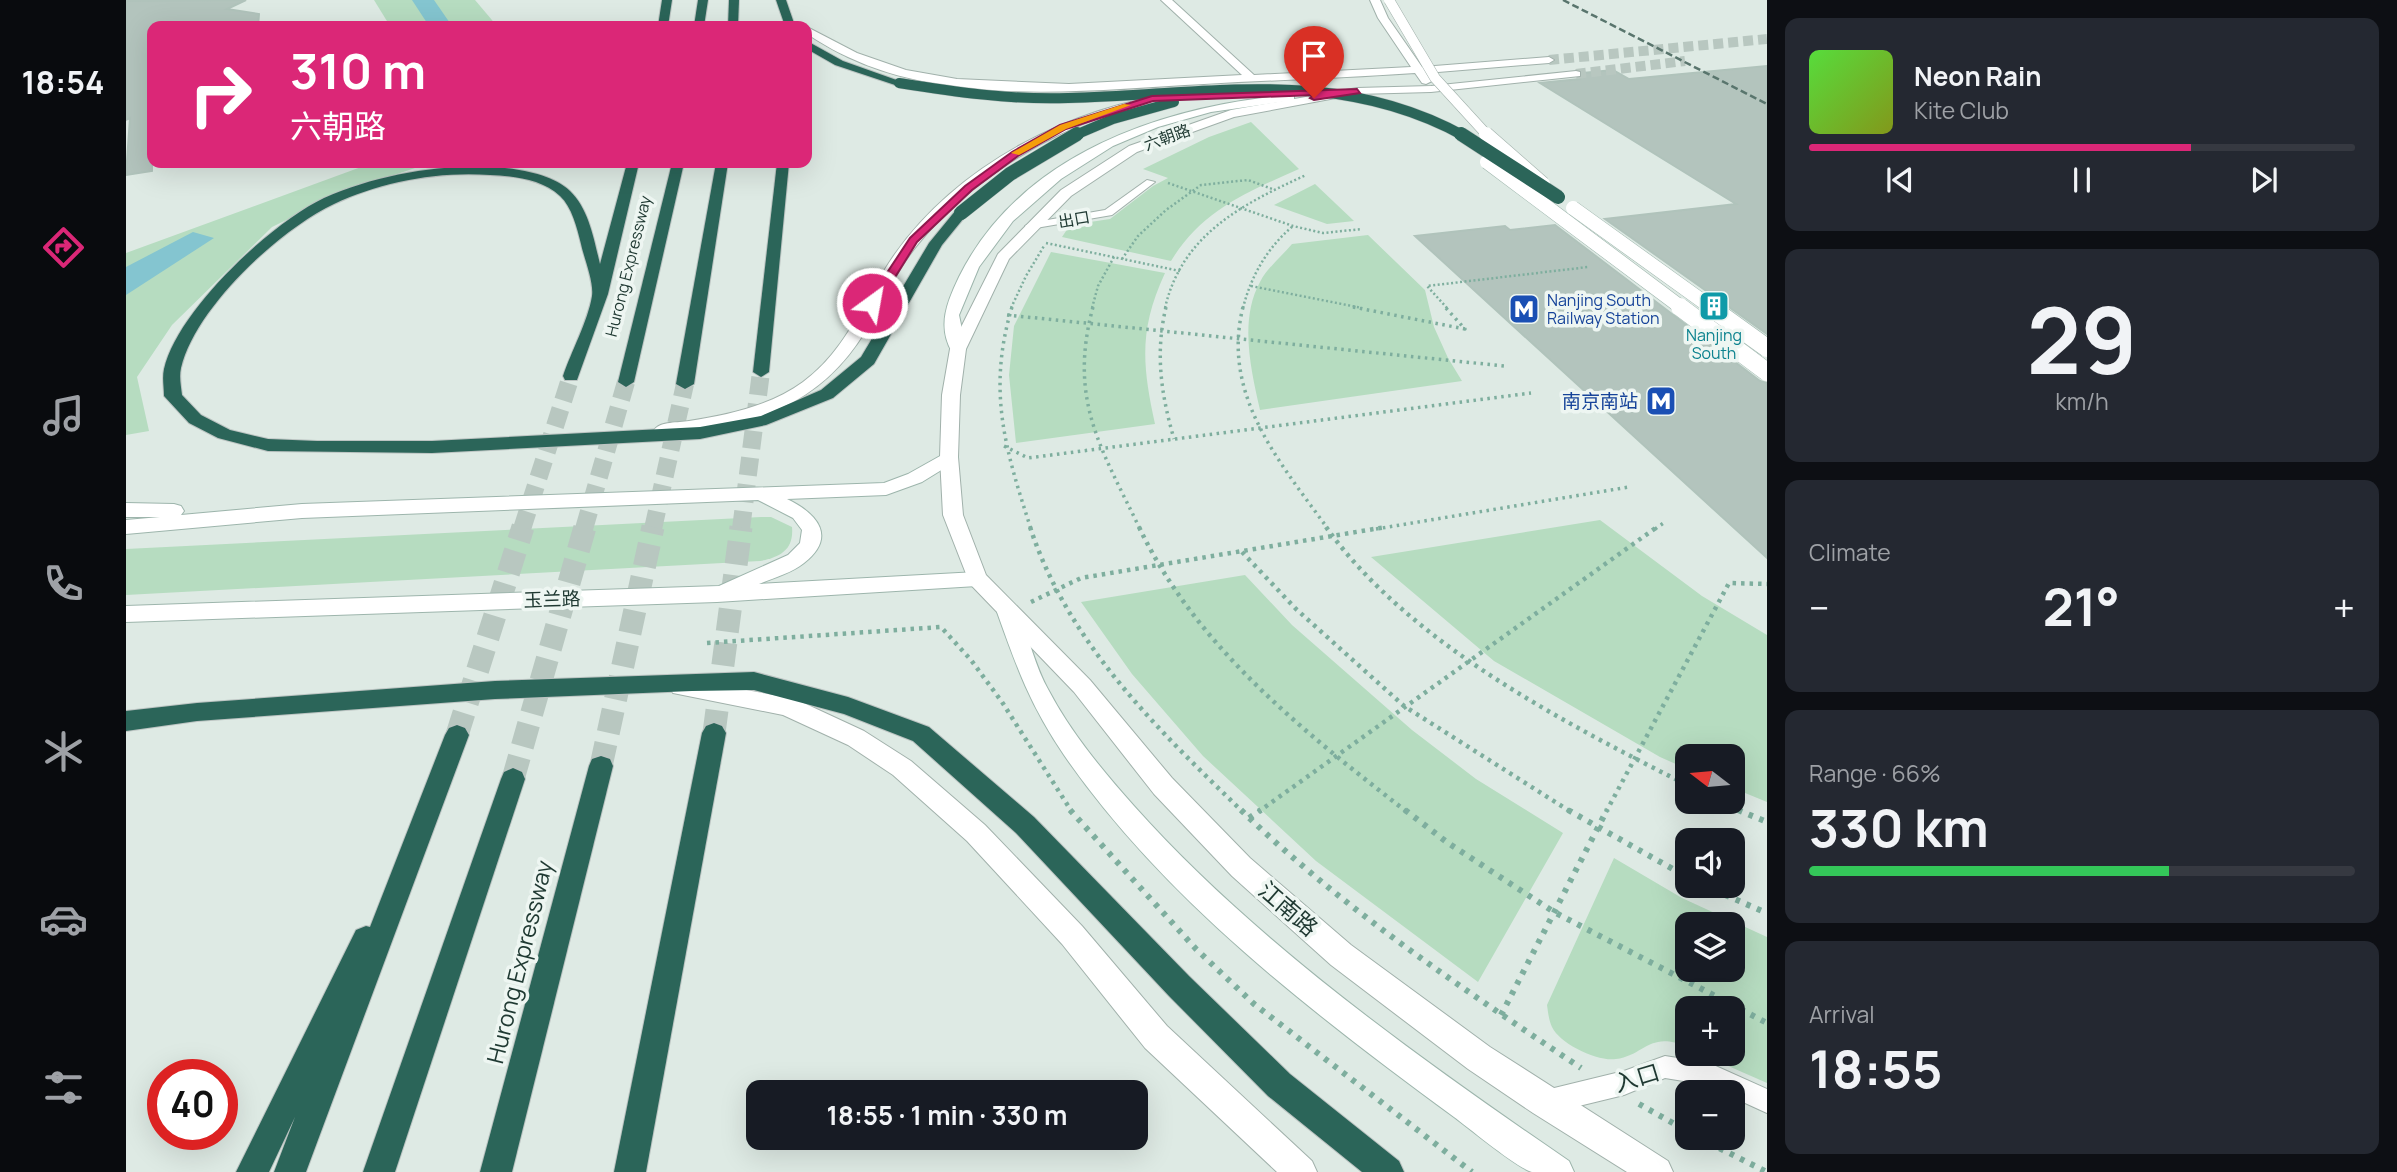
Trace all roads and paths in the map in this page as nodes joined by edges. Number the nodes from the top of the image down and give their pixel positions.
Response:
1 (667, 0) edge
2 (703, 0) edge
3 (734, 0) edge
4 (772, 0) edge
5 (1166, 0) edge
6 (1376, 0) edge
7 (1389, 0) edge
8 (782, 3) edge
9 (664, 21) edge
10 (700, 21) edge
11 (733, 21) edge
12 (776, 21) edge
13 (788, 21) edge
14 (797, 21) edge
15 (812, 33) edge
16 (812, 48) edge
17 (1549, 60) tunnel mouth
18 (1419, 72) junction
19 (1576, 74) tunnel mouth
20 (1252, 79) junction
21 (1431, 89) junction
22 (1290, 98) junction
23 (1357, 98) junction
24 (1446, 125) junction
25 (1464, 135) junction
26 (1487, 162) junction
27 (632, 168) edge
28 (677, 168) edge
29 (721, 168) edge
30 (731, 168) edge
31 (782, 168) edge
32 (1306, 175) dead end
33 (1150, 182) dead end
34 (1167, 182) dead end
35 (1275, 190) junction
36 (1193, 191) junction
37 (718, 195) junction
38 (1558, 197) junction
39 (1243, 208) junction
40 (1030, 226) junction
41 (1293, 226) junction
42 (1362, 229) dead end
43 (1114, 257) junction
44 (1122, 259) junction
45 (1588, 267) dead end
46 (1180, 271) junction
47 (1251, 286) junction
48 (600, 294) junction
49 (1007, 315) junction
50 (1088, 324) junction
51 (1161, 332) junction
52 (1237, 340) junction
53 (1767, 348) edge
54 (958, 349) junction
55 (1504, 366) dead end
56 (761, 372) tunnel mouth
57 (1767, 372) edge
58 (571, 376) tunnel mouth
59 (626, 382) tunnel mouth
60 (685, 384) tunnel mouth
61 (1531, 393) dead end
62 (1258, 428) junction
63 (588, 439) junction
64 (1174, 439) junction
65 (1004, 446) junction
66 (1100, 449) junction
67 (949, 457) junction
68 (1629, 487) dead end
69 (761, 494) junction
70 (126, 510) edge
71 (302, 511) junction
72 (1665, 522) dead end
73 (126, 527) edge
74 (1332, 536) junction
75 (1241, 551) junction
76 (1157, 565) junction
77 (977, 579) junction
78 (1767, 584) edge
79 (1055, 591) junction
80 (717, 594) junction
81 (268, 608) junction
82 (1008, 612) junction
83 (126, 614) edge
84 (942, 628) dead end
85 (126, 630) edge
86 (707, 643) dead end
87 (1469, 659) junction
88 (651, 684) junction
89 (1404, 706) junction
90 (126, 721) edge
91 (714, 733) tunnel mouth
92 (457, 735) tunnel mouth
93 (1335, 756) junction
94 (1634, 758) junction
95 (601, 766) tunnel mouth
96 (513, 779) tunnel mouth
97 (1675, 779) edge
98 (1745, 813) edge
99 (426, 818) junction
100 (1249, 818) junction
101 (1767, 822) edge
102 (1597, 828) junction
103 (1675, 870) edge
104 (1732, 898) edge
105 (1554, 912) junction
106 (1767, 913) edge
107 (1501, 1015) junction
108 (1767, 1023) edge
109 (1608, 1087) junction
110 (1767, 1101) edge
111 (1544, 1102) junction
112 (1675, 1124) edge
113 (1723, 1150) edge
114 (251, 1172) edge
115 (290, 1172) edge
116 (379, 1172) edge
117 (496, 1172) edge
118 (630, 1172) edge
119 (1301, 1172) edge
120 (1388, 1172) edge
121 (1558, 1172) edge
122 (1657, 1172) edge
123 (1767, 1172) edge

1 - 9 highway
2 - 10 highway
3 - 11 highway
4 - 12 highway
5 - 20 street
6 - 18 street
7 - 38 street, bridge
8 - 13 highway
8 - 14 street
15 - 20 street
16 - 24 highway, bridge
17 - 18 street
18 - 20 street
18 - 21 street
19 - 21 street, 六朝路
21 - 23 street, 六朝路
22 - 23 highway
22 - 54 street
22 - 63 highway, bridge
23 - 24 highway, bridge
23 - 26 highway, bridge
23 - 40 street, 六朝路
23 - 63 street
24 - 25 highway, bridge
25 - 26 highway, bridge
25 - 38 highway, bridge
26 - 57 street, bridge
27 - 48 highway
28 - 59 highway, Hurong Expressway
29 - 37 highway
30 - 37 highway
31 - 56 highway
32 - 35 path
33 - 40 lane, 出口
34 - 36 path
35 - 36 path
35 - 39 path
36 - 39 path
36 - 44 path
37 - 60 highway
38 - 53 street, bridge
39 - 41 path
39 - 46 path
40 - 54 street, 六朝路
41 - 42 path
41 - 47 path
43 - 44 path
43 - 49 path
43 - 50 path
44 - 46 path
45 - 47 path
46 - 51 path
47 - 52 path
48 - 58 highway
48 - 63 highway
49 - 50 path
49 - 65 path
50 - 51 path
50 - 66 path
51 - 52 path
51 - 64 path
52 - 55 path
52 - 62 path
54 - 67 street, 六朝路
61 - 62 path
62 - 64 path
62 - 74 path
64 - 66 path
65 - 66 path
65 - 79 path
66 - 76 path
67 - 69 street
67 - 77 street, 六朝路
68 - 74 path
69 - 71 street
69 - 80 street
70 - 71 street
71 - 73 street
72 - 87 path
74 - 75 path
74 - 87 path
75 - 76 path
75 - 89 path
76 - 79 path
76 - 93 path
77 - 80 street, 玉兰路
77 - 82 street, 江南路
78 - 94 path
79 - 82 path
79 - 100 path
80 - 81 street, 玉兰路
81 - 83 street, 玉兰路
81 - 85 street
82 - 111 street, 江南路
82 - 121 street
84 - 86 path
87 - 89 path
87 - 94 path
88 - 90 highway
88 - 119 street
88 - 120 highway
89 - 93 path
89 - 102 path
91 - 118 highway
92 - 99 highway
93 - 100 path
93 - 105 path
94 - 97 path
94 - 102 path
95 - 117 highway, Hurong Expressway
96 - 116 highway
98 - 101 path
99 - 114 highway
99 - 115 highway
100 - 107 path
102 - 103 path
102 - 105 path
104 - 106 path
105 - 107 path
105 - 108 path
107 - 109 path
109 - 110 lane, 入口
109 - 111 lane, 入口
109 - 112 path
111 - 122 street, 江南路
113 - 123 path

